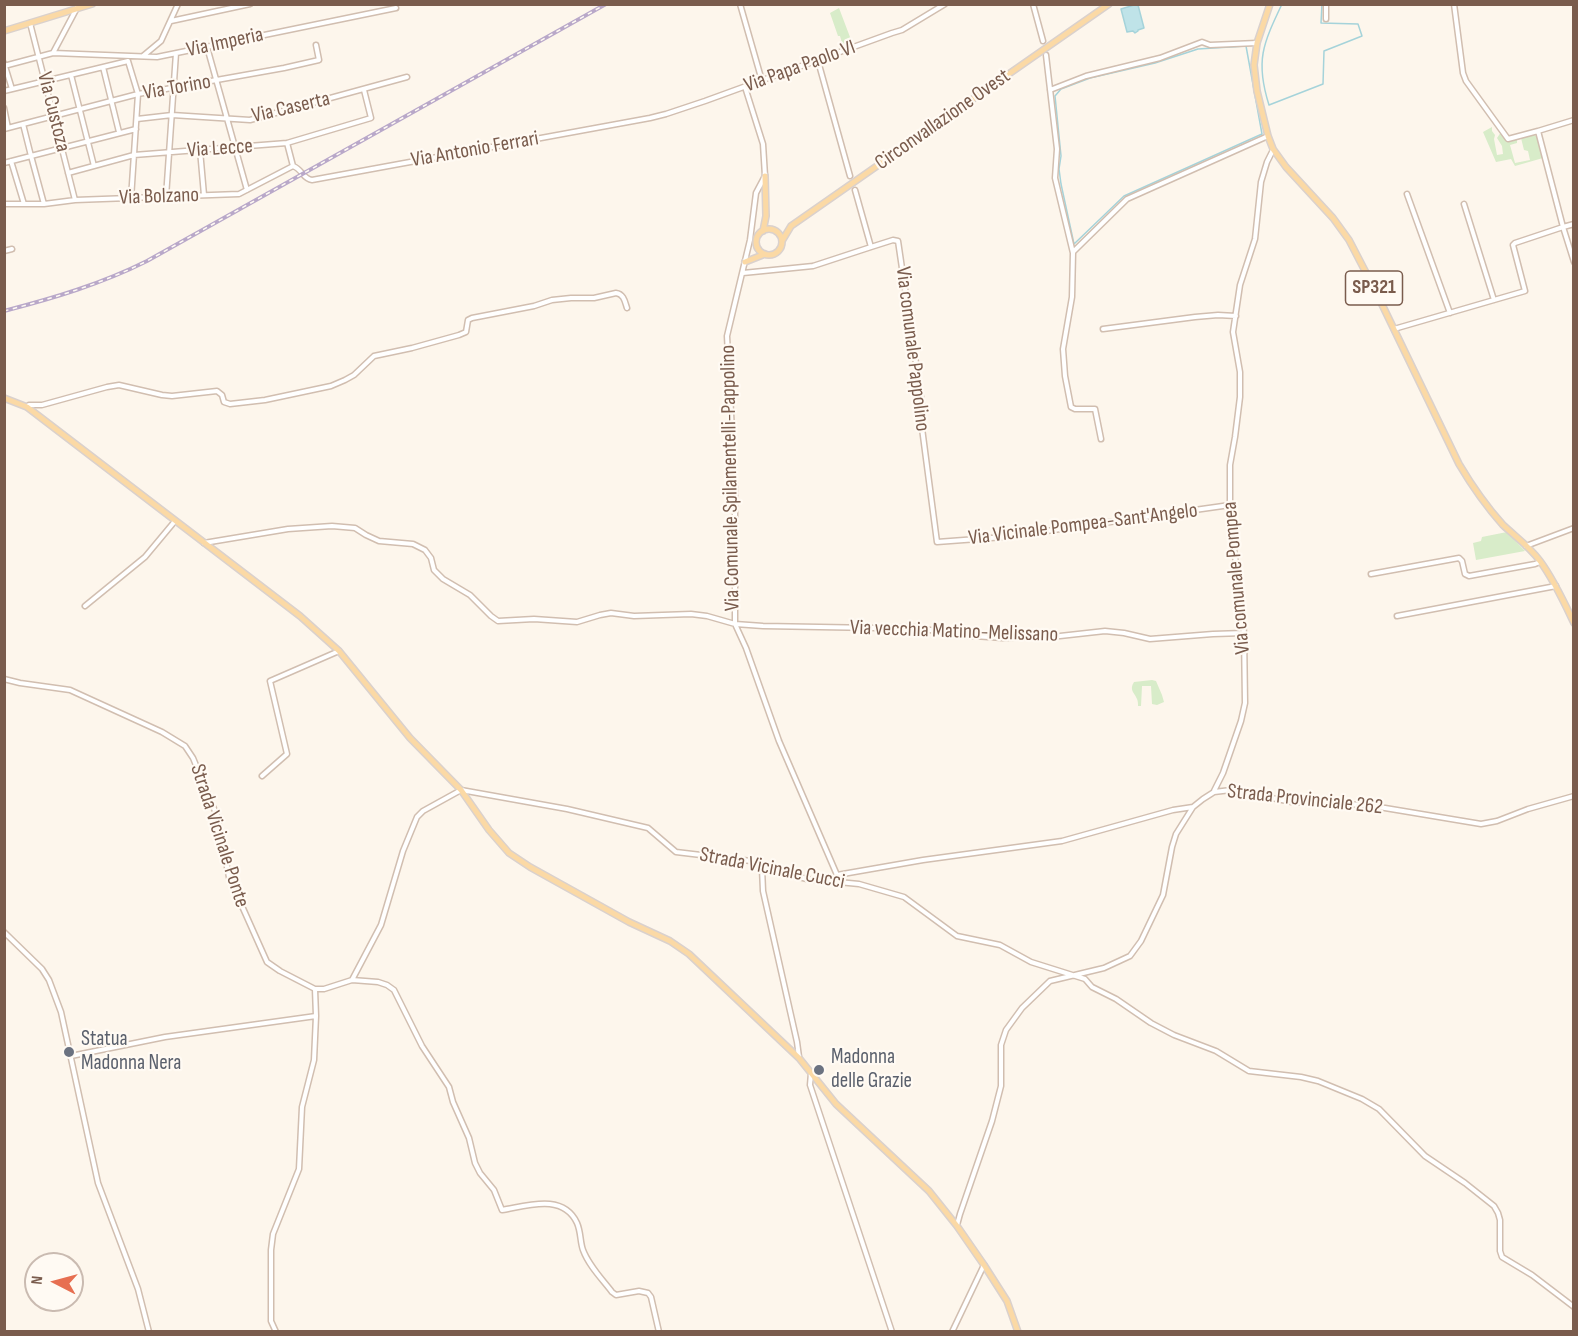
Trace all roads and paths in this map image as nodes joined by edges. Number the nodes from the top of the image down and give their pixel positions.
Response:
1 (92, 4) edge
2 (178, 4) edge
3 (250, 4) edge
4 (740, 4) edge
5 (945, 4) edge
6 (1033, 4) edge
7 (1109, 4) edge
8 (1270, 4) edge
9 (1326, 4) edge
10 (1454, 4) edge
11 (78, 7) edge
12 (396, 8) dead end
13 (1326, 19) dead end
14 (171, 21) junction
15 (30, 23) junction
16 (4, 31) edge
17 (1043, 41) dead end
18 (1257, 43) junction
19 (316, 45) dead end
20 (207, 47) junction
21 (53, 53) junction
22 (176, 53) junction
23 (1046, 55) dead end
24 (39, 57) junction
25 (143, 57) junction
26 (818, 61) junction
27 (5, 65) edge
28 (103, 67) junction
29 (71, 75) junction
30 (407, 77) dead end
31 (45, 81) junction
32 (216, 81) junction
33 (762, 81) junction
34 (745, 87) junction
35 (174, 88) junction
36 (12, 90) junction
37 (364, 90) junction
38 (1050, 90) junction
39 (4, 92) edge
40 (138, 94) junction
41 (111, 101) junction
42 (4, 108) edge
43 (80, 110) junction
44 (172, 115) junction
45 (54, 116) junction
46 (227, 118) junction
47 (650, 118) joint
48 (136, 119) junction
49 (1574, 120) edge
50 (23, 124) junction
51 (6, 128) edge
52 (136, 129) junction
53 (1538, 131) junction
54 (119, 132) junction
55 (1268, 136) junction
56 (87, 141) junction
57 (287, 143) junction
58 (62, 148) junction
59 (235, 148) junction
60 (1273, 148) junction
61 (200, 150) junction
62 (169, 152) junction
63 (134, 155) junction
64 (31, 156) junction
65 (11, 161) junction
66 (4, 163) edge
67 (293, 165) junction
68 (94, 166) junction
69 (68, 172) junction
70 (765, 176) junction
71 (850, 176) dead end
72 (247, 190) junction
73 (855, 190) dead end
74 (204, 195) junction
75 (1407, 195) dead end
76 (166, 197) junction
77 (132, 199) junction
78 (75, 200) junction
79 (4, 204) edge
80 (24, 204) junction
81 (44, 204) junction
82 (1464, 204) dead end
83 (766, 216) junction
84 (1574, 224) edge
85 (790, 226) junction
86 (1563, 227) junction
87 (764, 231) junction
88 (775, 231) junction
89 (782, 241) junction
90 (871, 247) junction
91 (12, 249) dead end
92 (758, 249) junction
93 (4, 251) edge
94 (1073, 253) junction
95 (765, 254) junction
96 (753, 259) junction
97 (745, 262) junction
98 (1574, 262) edge
99 (742, 273) junction
100 (1494, 300) junction
101 (627, 308) dead end
102 (1450, 313) junction
103 (1236, 316) junction
104 (1103, 328) dead end
105 (1393, 329) junction
106 (4, 398) edge
107 (27, 407) junction
108 (1101, 439) dead end
109 (1230, 505) junction
110 (175, 521) junction
111 (1574, 528) edge
112 (937, 542) joint
113 (204, 543) junction
114 (1526, 546) junction
115 (1540, 561) junction
116 (1371, 574) dead end
117 (1556, 586) junction
118 (85, 606) dead end
119 (1397, 616) dead end
120 (1574, 623) edge
121 (735, 624) junction
122 (1244, 633) junction
123 (339, 651) junction
124 (4, 679) edge
125 (262, 776) dead end
126 (461, 790) junction
127 (1214, 792) junction
128 (1574, 796) edge
129 (1193, 807) junction
130 (762, 868) junction
131 (4, 932) edge
132 (1075, 974) junction
133 (351, 980) junction
134 (315, 989) junction
135 (316, 1016) junction
136 (71, 1056) junction
137 (799, 1058) junction
138 (811, 1072) junction
139 (957, 1226) junction
140 (984, 1265) junction
141 (1574, 1307) edge
142 (148, 1332) edge
143 (276, 1332) edge
144 (659, 1332) edge
145 (892, 1332) edge
146 (952, 1332) edge
147 (1018, 1332) edge

1 - 11 main road
2 - 14 street
3 - 14 street
4 - 33 street
5 - 26 street, Via Papa Paolo VI
6 - 17 street
7 - 85 main road, Circonvallazione Ovest
8 - 18 main road, SP321
9 - 13 street
10 - 53 street
11 - 15 main road
11 - 21 street
12 - 20 street, Via Imperia
14 - 25 street
15 - 16 main road
15 - 24 street, Via Custoza
18 - 38 street
18 - 55 main road, SP321
19 - 32 street, Via Torino
20 - 22 street, Via Imperia
20 - 32 street
21 - 24 street, Via Imperia
21 - 25 street, Via Imperia
22 - 25 street, Via Imperia
22 - 35 street
23 - 38 street
24 - 27 street, Via Imperia
24 - 31 street, Via Custoza
26 - 33 street, Via Papa Paolo VI
26 - 71 street
27 - 36 street
28 - 29 street
28 - 40 street
28 - 41 street
29 - 31 street
29 - 43 street
30 - 37 street, Via Caserta
31 - 36 street
31 - 45 street, Via Custoza
32 - 35 street, Via Torino
32 - 46 street
33 - 34 street, Via Papa Paolo VI
34 - 47 street, Via Papa Paolo VI
34 - 70 street
35 - 40 street, Via Torino
35 - 44 street
36 - 39 street
37 - 46 street, Via Caserta
37 - 57 street, Via Lecce
38 - 94 street
40 - 41 street, Via Torino
40 - 48 street
41 - 43 street, Via Torino
41 - 54 street
42 - 51 street
43 - 45 street, Via Torino
43 - 56 street
44 - 46 street, Via Caserta
44 - 48 street, Via Caserta
44 - 62 street
45 - 50 street, Via Torino
45 - 58 street, Via Custoza
46 - 59 street
47 - 67 street, Via Antonio Ferrari
48 - 52 street
49 - 53 street
50 - 51 street, Via Torino
50 - 64 street
52 - 54 street
52 - 63 street
53 - 86 street
54 - 56 street
55 - 60 main road, SP321
55 - 94 street
56 - 58 street
56 - 68 street
57 - 59 street, Via Lecce
57 - 67 street
58 - 64 street
58 - 69 street, Via Custoza
59 - 61 street, Via Lecce
59 - 72 street
60 - 103 street, Via comunale Pompea
60 - 105 main road, SP321
61 - 62 street, Via Lecce
61 - 74 street
62 - 63 street, Via Lecce
62 - 76 street
63 - 68 street, Via Lecce
63 - 77 street
64 - 65 street
64 - 81 street
65 - 66 street
65 - 80 street
67 - 72 street, Via Bolzano
68 - 69 street, Via Lecce
69 - 78 street, Via Custoza
70 - 83 main road
70 - 97 street
72 - 74 street, Via Bolzano
73 - 90 street, Via comunale Pappolino
74 - 76 street, Via Bolzano
75 - 102 street
76 - 77 street, Via Bolzano
77 - 78 street, Via Bolzano
78 - 81 street, Via Bolzano
79 - 80 street, Via Bolzano
80 - 81 street, Via Bolzano
82 - 100 street
83 - 87 main road
83 - 88 main road
84 - 86 street
85 - 88 main road
85 - 89 main road, Circonvallazione Ovest
86 - 98 street
86 - 100 street
87 - 88 main road
87 - 92 main road
88 - 89 main road
89 - 95 main road
90 - 99 street
90 - 112 street, Via comunale Pappolino
91 - 93 street
92 - 95 main road
92 - 96 main road
94 - 108 street
95 - 96 main road
96 - 97 main road
97 - 99 street, Via Comunale Spilamentelli-Pappolino
99 - 121 street, Via Comunale Spilamentelli-Pappolino
100 - 102 street
101 - 107 street
102 - 105 street
103 - 104 street
103 - 109 street, Via comunale Pompea
105 - 114 main road, SP321
106 - 107 main road
107 - 110 main road
109 - 112 street, Via Vicinale Pompea-Sant'Angelo
109 - 122 street, Via comunale Pompea
110 - 113 main road
110 - 118 street
111 - 114 street
113 - 121 street
113 - 123 main road
114 - 115 main road, SP321
115 - 116 street
115 - 117 main road, SP321
117 - 119 street
117 - 120 main road, SP321
121 - 122 street, Via vecchia Matino-Melissano
121 - 129 street, Via Comunale Spilamentelli-Pappolino
122 - 127 street, Via comunale Pompea
123 - 125 street
123 - 126 main road
124 - 134 street, Strada Vicinale Ponte
126 - 130 street, Strada Vicinale Cucci
126 - 133 street
126 - 137 main road
127 - 128 street, Strada Provinciale 262
127 - 129 street, Strada Provinciale 262
129 - 132 street, Strada Provinciale 262
130 - 132 street, Strada Vicinale Cucci
130 - 137 street
131 - 136 street
132 - 139 street, Strada Provinciale 262
132 - 141 street
133 - 134 street
133 - 144 street
134 - 135 street
135 - 136 street
135 - 143 street
136 - 142 street
137 - 138 main road
138 - 139 main road
138 - 145 street
139 - 140 main road
140 - 146 street
140 - 147 main road

